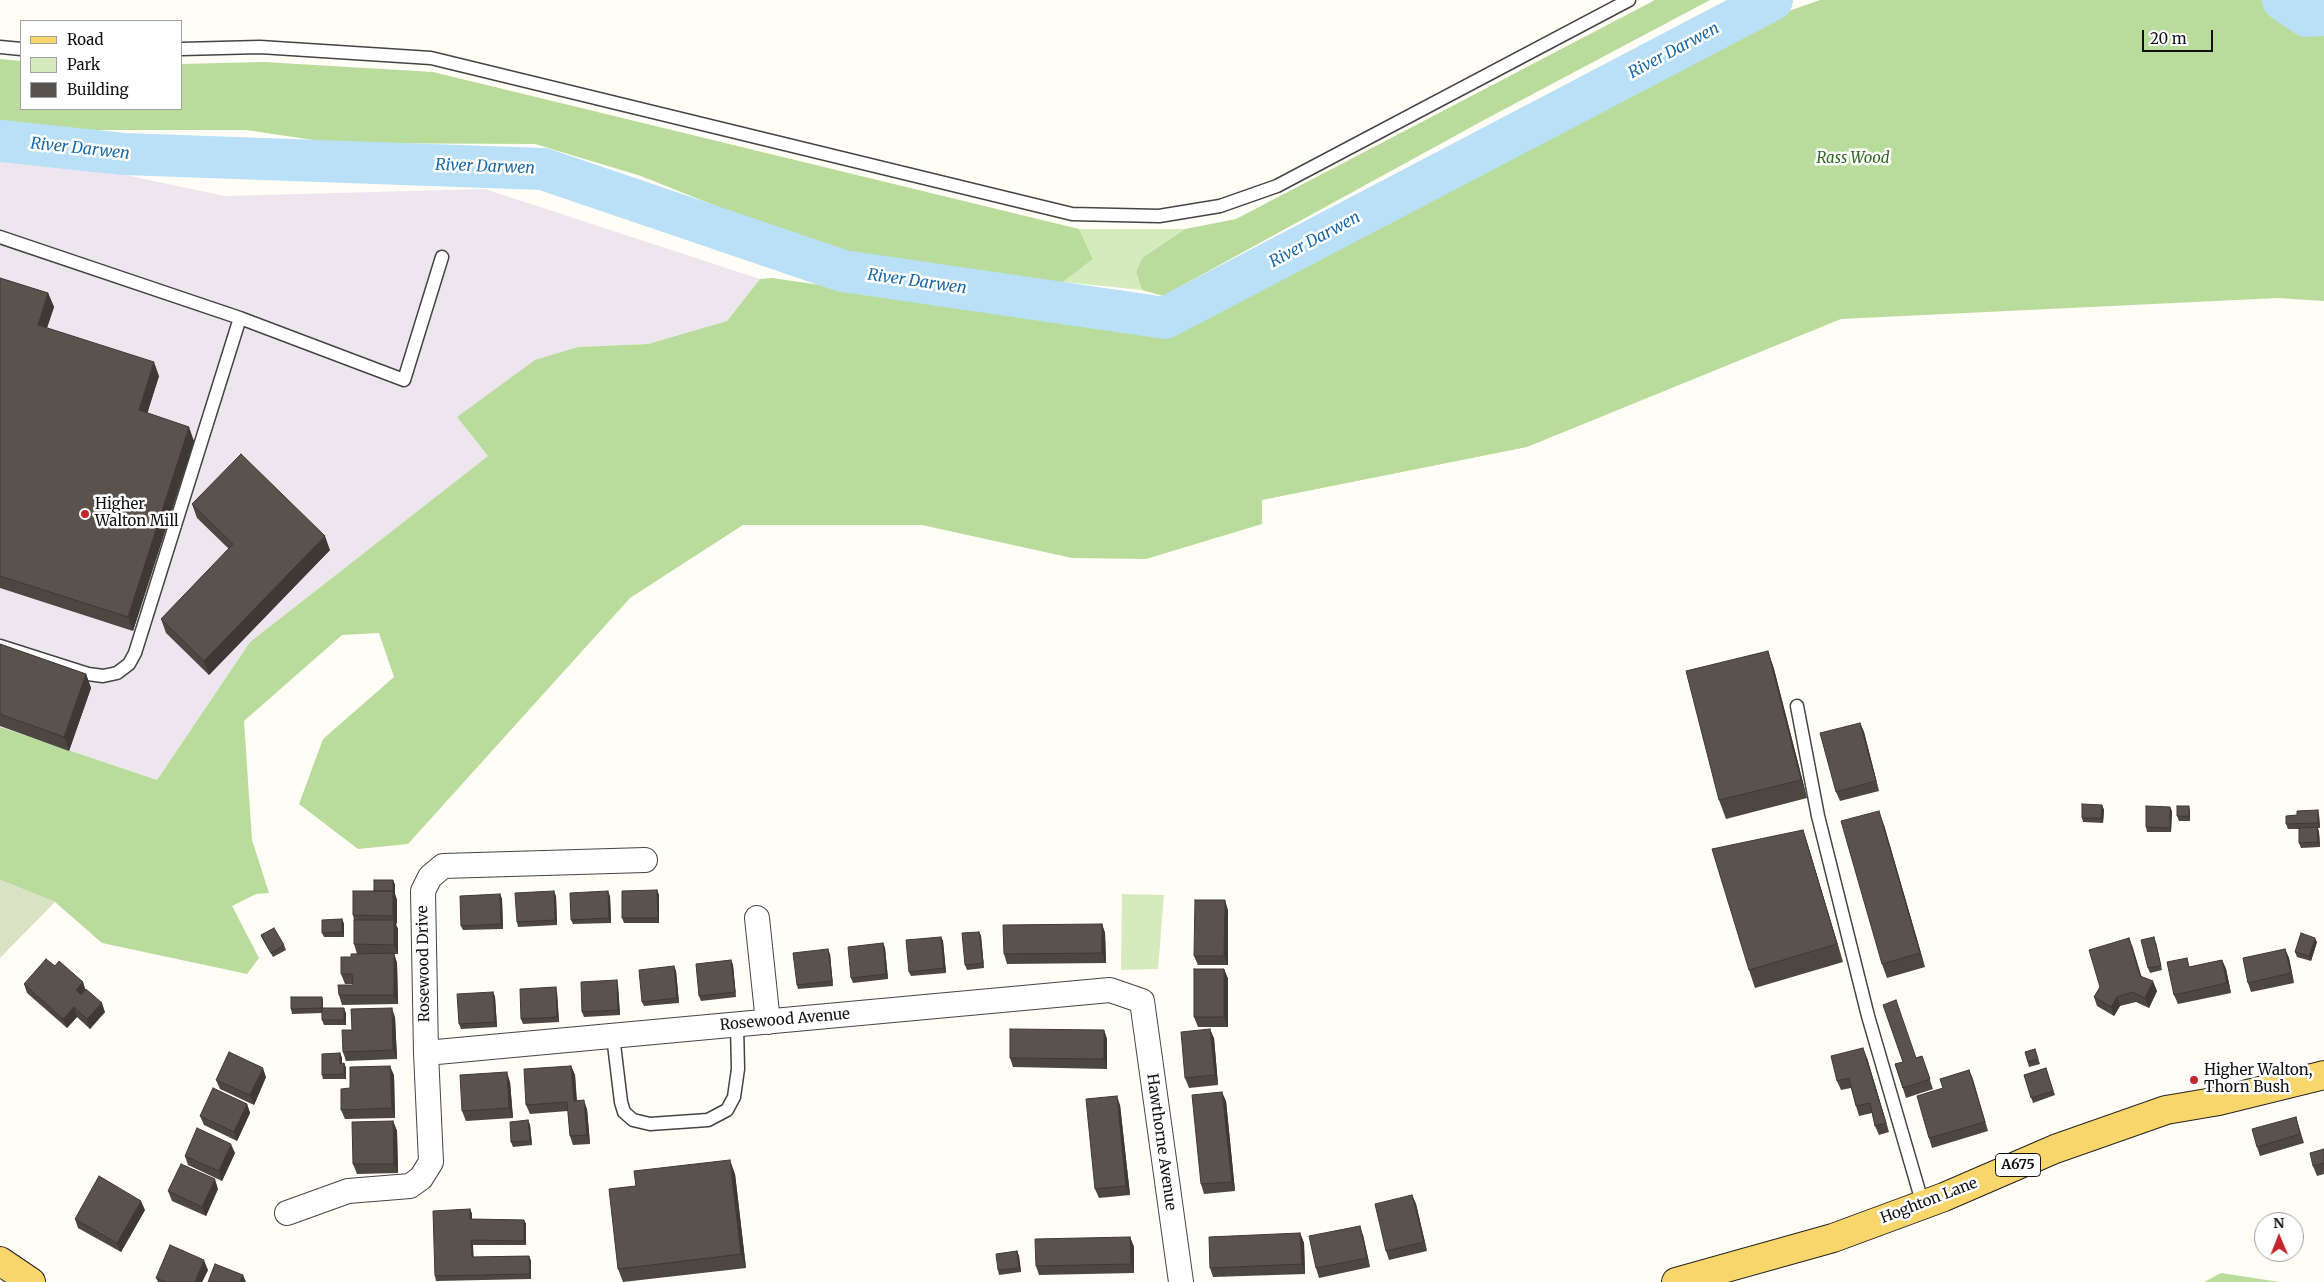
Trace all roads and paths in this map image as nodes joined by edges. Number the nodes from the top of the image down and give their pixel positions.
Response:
1 (1629, 0) edge
2 (0, 47) edge
3 (20, 49) edge
4 (182, 49) edge
5 (0, 237) edge
6 (442, 257) dead end
7 (240, 318) junction
8 (0, 646) edge
9 (1798, 706) dead end
10 (645, 860) dead end
11 (758, 918) dead end
12 (1142, 1001) joint
13 (768, 1022) junction
14 (738, 1024) junction
15 (614, 1036) junction
16 (426, 1053) junction
17 (2324, 1075) edge
18 (1923, 1205) junction
19 (287, 1213) dead end
20 (0, 1261) edge
21 (31, 1282) edge
22 (1181, 1282) edge
23 (1676, 1282) edge

1 - 4 lane
2 - 3 lane
5 - 7 lane
6 - 7 lane
7 - 8 lane
9 - 18 lane
10 - 16 street, Rosewood Drive
11 - 13 street
12 - 13 street, Rosewood Avenue
12 - 22 street, Hawthorne Avenue
13 - 14 street, Rosewood Avenue
14 - 15 street, Rosewood Avenue
14 - 15 lane
15 - 16 street, Rosewood Avenue
16 - 19 street, Rosewood Drive
17 - 18 main road, Hoghton Lane / A675
18 - 23 main road, Hoghton Lane / A675
20 - 21 main road

